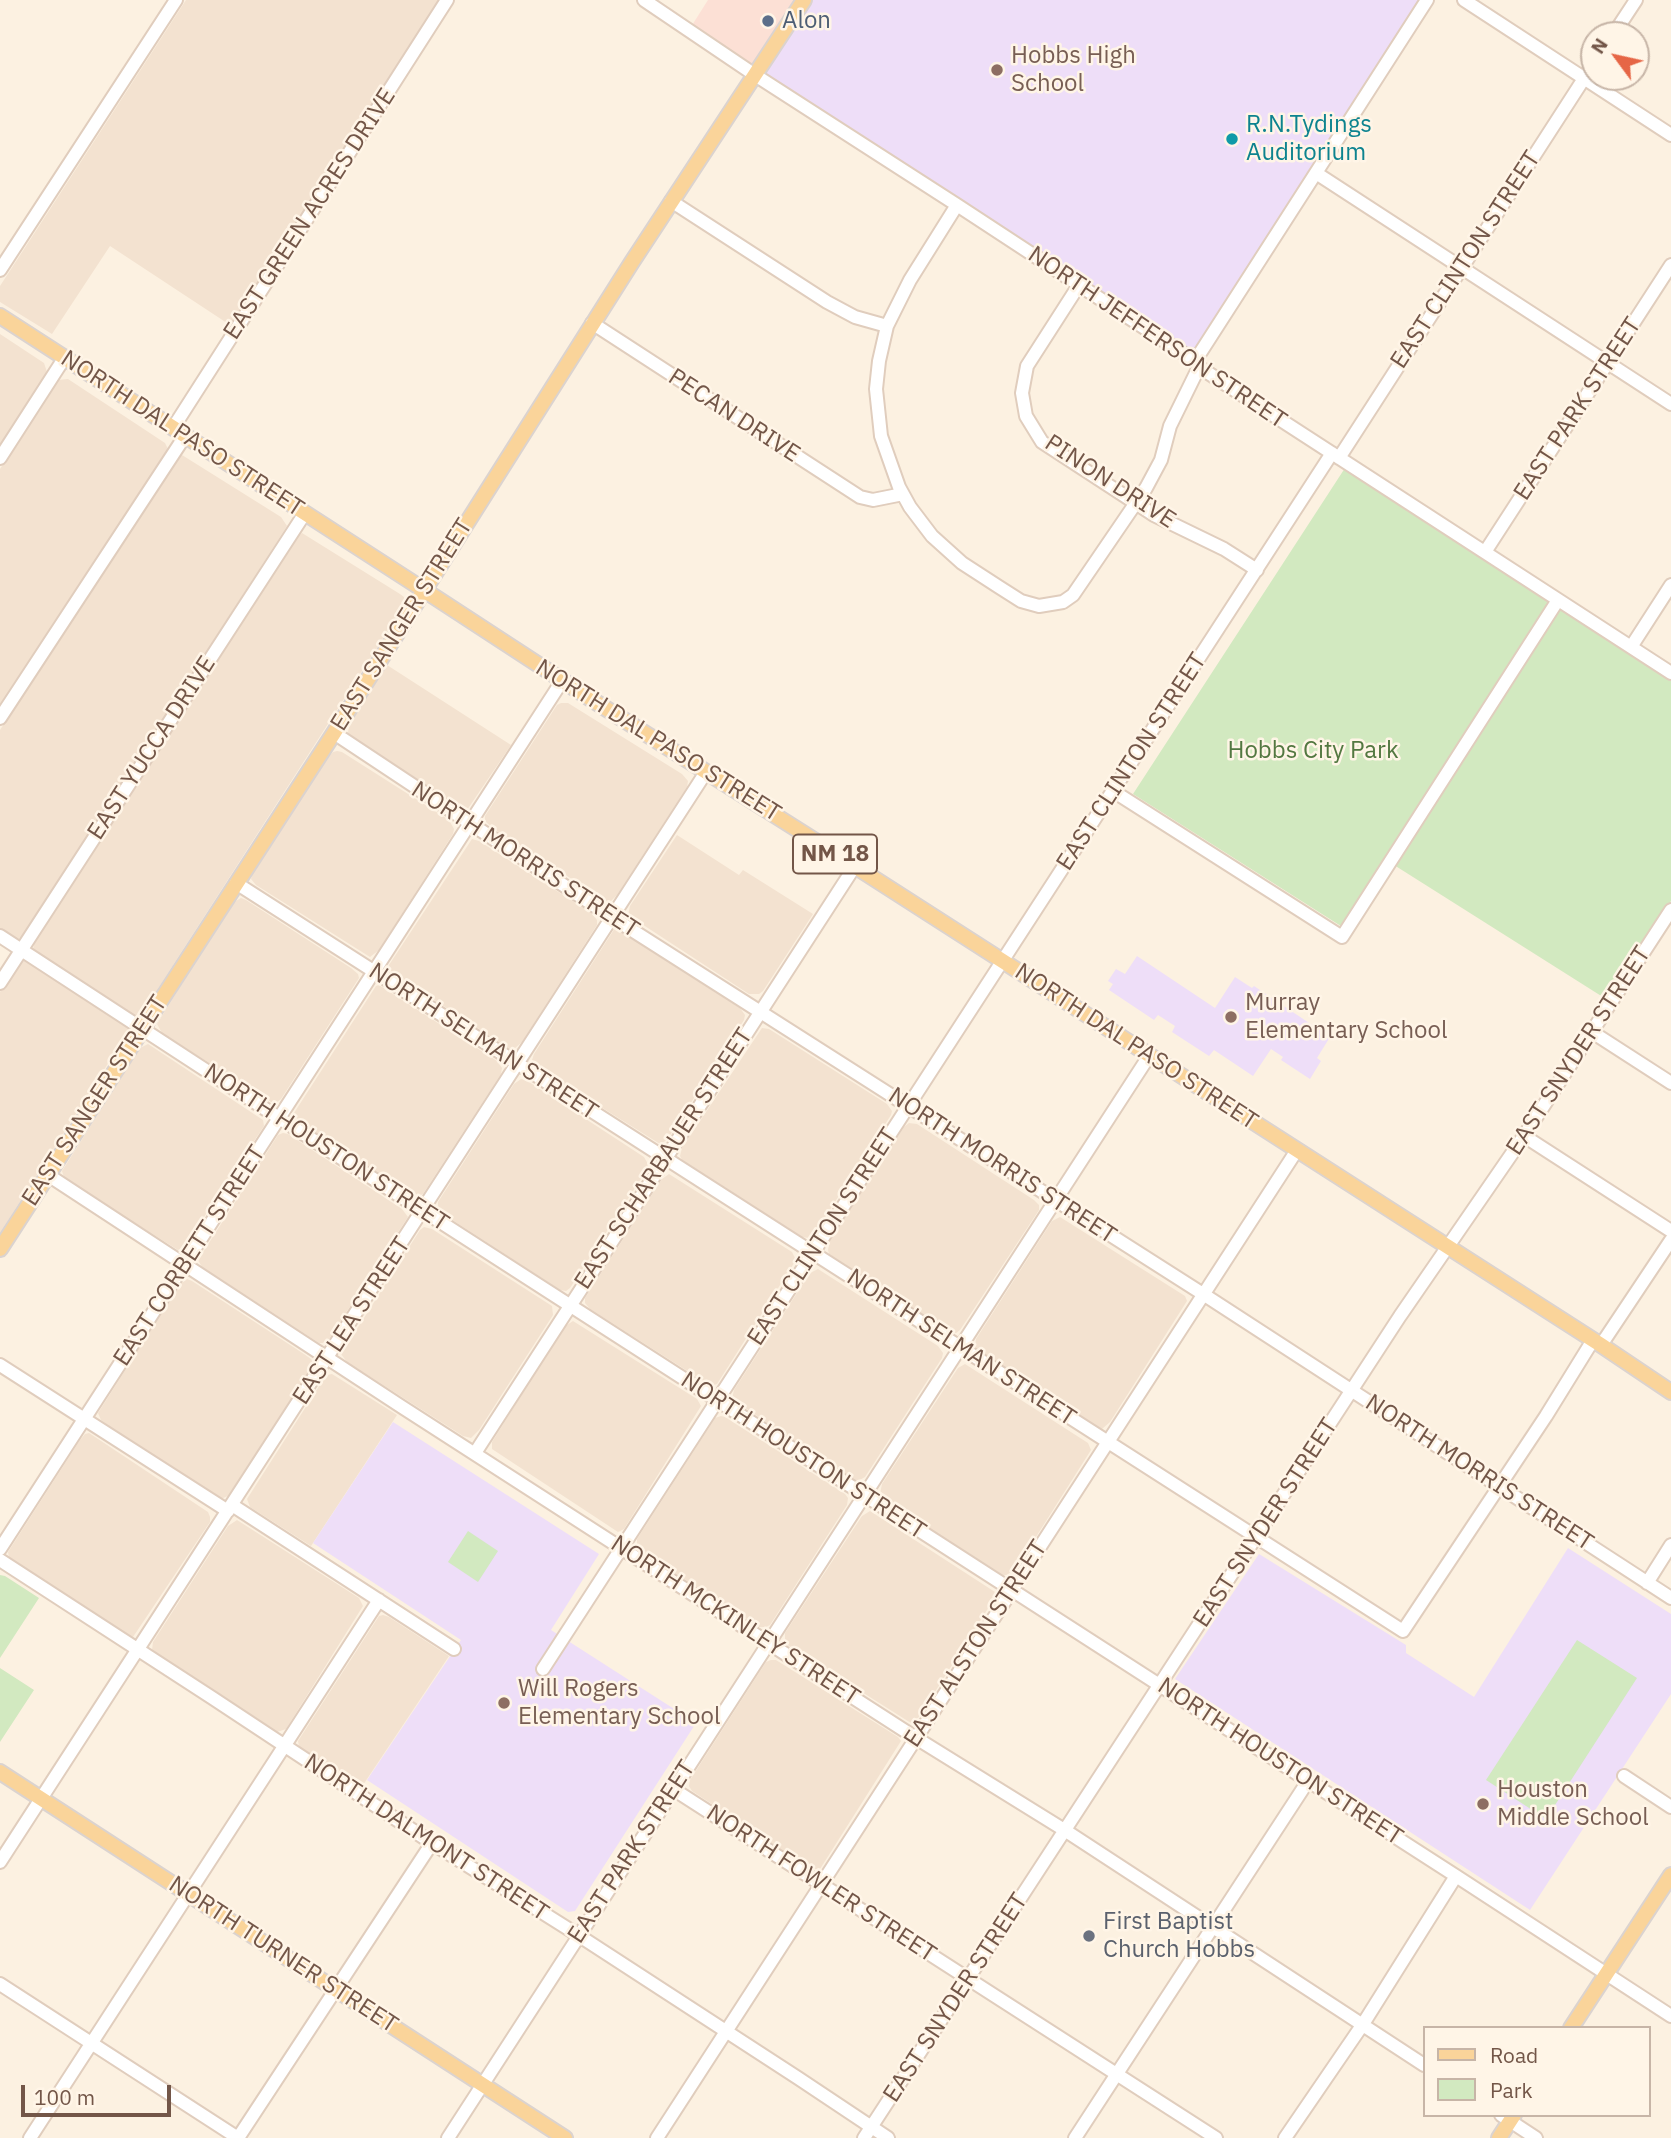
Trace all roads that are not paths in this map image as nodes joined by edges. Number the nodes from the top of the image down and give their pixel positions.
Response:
1 (176, 0) edge
2 (447, 0) edge
3 (645, 0) edge
4 (804, 0) edge
5 (1426, 0) edge
6 (1464, 0) edge
7 (1636, 0) edge
8 (1622, 21) edge
9 (754, 75) junction
10 (1580, 76) edge
11 (1580, 85) edge
12 (1603, 91) edge
13 (1671, 135) edge
14 (1315, 173) junction
15 (671, 201) junction
16 (957, 205) junction
17 (1671, 265) edge
18 (1461, 268) junction
19 (0, 270) edge
20 (1079, 285) junction
21 (0, 316) edge
22 (592, 323) junction
23 (887, 327) junction
24 (65, 357) junction
25 (1608, 363) junction
26 (1197, 364) junction
27 (1671, 404) edge
28 (179, 432) junction
29 (1335, 456) junction
30 (0, 458) edge
31 (903, 494) junction
32 (1136, 503) junction
33 (305, 513) junction
34 (1485, 552) junction
35 (1257, 570) junction
36 (1671, 585) edge
37 (425, 590) junction
38 (1559, 600) junction
39 (1631, 647) junction
40 (1671, 673) edge
41 (562, 681) junction
42 (0, 718) edge
43 (334, 733) junction
44 (706, 772) junction
45 (1113, 792) junction
46 (470, 824) junction
47 (855, 866) junction
48 (236, 883) junction
49 (1671, 910) edge
50 (613, 918) junction
51 (1666, 930) edge
52 (0, 936) edge
53 (21, 950) junction
54 (1003, 962) junction
55 (373, 972) junction
56 (0, 983) edge
57 (760, 1011) junction
58 (142, 1029) junction
59 (1592, 1032) junction
60 (1149, 1056) junction
61 (516, 1064) junction
62 (1671, 1083) edge
63 (909, 1106) junction
64 (279, 1118) junction
65 (1524, 1136) junction
66 (1297, 1150) junction
67 (665, 1159) junction
68 (48, 1175) junction
69 (1056, 1200) junction
70 (424, 1211) junction
71 (1671, 1231) edge
72 (1671, 1240) edge
73 (1448, 1248) junction
74 (0, 1249) edge
75 (811, 1253) junction
76 (185, 1264) junction
77 (1203, 1294) junction
78 (569, 1305) junction
79 (1597, 1343) junction
80 (960, 1347) junction
81 (328, 1358) junction
82 (0, 1365) edge
83 (1352, 1391) junction
84 (1671, 1392) edge
85 (716, 1400) junction
86 (85, 1418) junction
87 (1108, 1442) junction
88 (475, 1453) junction
89 (1499, 1486) junction
90 (864, 1495) junction
91 (230, 1508) junction
92 (1257, 1537) junction
93 (1671, 1545) edge
94 (621, 1548) junction
95 (0, 1549) edge
96 (0, 1560) edge
97 (1647, 1583) junction
98 (1011, 1589) junction
99 (1671, 1598) edge
100 (379, 1600) junction
101 (768, 1643) junction
102 (454, 1649) dead end
103 (138, 1650) junction
104 (543, 1669) dead end
105 (1160, 1684) junction
106 (916, 1738) junction
107 (284, 1746) junction
108 (0, 1772) edge
109 (1624, 1776) dead end
110 (1308, 1781) junction
111 (673, 1789) junction
112 (41, 1799) junction
113 (1671, 1807) edge
114 (1066, 1831) junction
115 (432, 1843) junction
116 (0, 1862) edge
117 (1671, 1875) edge
118 (1456, 1876) junction
119 (821, 1884) junction
120 (189, 1894) junction
121 (1214, 1927) junction
122 (578, 1935) junction
123 (1606, 1974) junction
124 (967, 1979) junction
125 (0, 1984) edge
126 (336, 1990) junction
127 (1671, 2016) edge
128 (1363, 2024) junction
129 (1572, 2026) edge
130 (726, 2032) junction
131 (92, 2043) junction
132 (1422, 2064) edge
133 (1117, 2074) junction
134 (483, 2085) junction
135 (1508, 2117) edge
136 (868, 2133) edge
137 (30, 2138) edge
138 (238, 2138) edge
139 (448, 2138) edge
140 (565, 2138) edge
141 (657, 2138) edge
142 (887, 2138) edge
143 (1075, 2138) edge
144 (1216, 2138) edge
145 (1285, 2138) edge
146 (1499, 2138) edge
147 (1536, 2138) edge

1 - 19 street
2 - 28 street, EAST GREEN ACRES DRIVE
3 - 9 street, NORTH JEFFERSON STREET
4 - 9 main road, EAST SANGER STREET
5 - 14 street
6 - 10 street
7 - 8 street
9 - 15 main road, EAST SANGER STREET
9 - 16 street, NORTH JEFFERSON STREET
11 - 18 street, EAST CLINTON STREET
12 - 13 street
14 - 18 street
14 - 26 street
15 - 22 main road, EAST SANGER STREET
15 - 23 street
16 - 20 street, NORTH JEFFERSON STREET
16 - 23 street
17 - 25 street, EAST PARK STREET
18 - 25 street
18 - 29 street, EAST CLINTON STREET
20 - 26 street, NORTH JEFFERSON STREET
20 - 32 street, PINON DRIVE
21 - 24 main road, NORTH DAL PASO STREET / NM 18
22 - 31 street, PECAN DRIVE
22 - 37 main road, EAST SANGER STREET
23 - 31 street
24 - 28 main road, NORTH DAL PASO STREET / NM 18
24 - 30 street
25 - 27 street
25 - 34 street, EAST PARK STREET
26 - 29 street, NORTH JEFFERSON STREET
26 - 32 street
28 - 33 main road, NORTH DAL PASO STREET / NM 18
28 - 42 street, EAST GREEN ACRES DRIVE
29 - 34 street, NORTH JEFFERSON STREET
29 - 35 street, EAST CLINTON STREET
31 - 32 street
32 - 35 street, PINON DRIVE
33 - 37 main road, NORTH DAL PASO STREET / NM 18
33 - 53 street, EAST YUCCA DRIVE
34 - 38 street, NORTH JEFFERSON STREET
35 - 45 street, EAST CLINTON STREET
36 - 39 street
37 - 41 main road, NORTH DAL PASO STREET / NM 18
37 - 43 main road, EAST SANGER STREET
38 - 39 street, NORTH JEFFERSON STREET
38 - 45 street
39 - 40 street, NORTH JEFFERSON STREET
41 - 44 main road, NORTH DAL PASO STREET / NM 18
41 - 46 street, EAST CORBETT STREET
43 - 46 street, NORTH MORRIS STREET
43 - 48 main road, EAST SANGER STREET
44 - 47 main road, NORTH DAL PASO STREET / NM 18
44 - 50 street, EAST LEA STREET
45 - 54 street, EAST CLINTON STREET
46 - 50 street, NORTH MORRIS STREET
46 - 55 street, EAST CORBETT STREET
47 - 54 main road, NORTH DAL PASO STREET / NM 18
47 - 57 street, EAST SCHARBAUER STREET
48 - 55 street, NORTH SELMAN STREET
48 - 58 main road, EAST SANGER STREET
49 - 51 street, EAST SNYDER STREET
50 - 57 street, NORTH MORRIS STREET
50 - 61 street, EAST LEA STREET
51 - 59 street, EAST SNYDER STREET
52 - 53 street, NORTH HOUSTON STREET
53 - 56 street, EAST YUCCA DRIVE
53 - 58 street, NORTH HOUSTON STREET
54 - 60 main road, NORTH DAL PASO STREET / NM 18
54 - 63 street, EAST CLINTON STREET
55 - 61 street, NORTH SELMAN STREET
55 - 64 street, EAST CORBETT STREET
57 - 63 street, NORTH MORRIS STREET
57 - 67 street, EAST SCHARBAUER STREET
58 - 64 street, NORTH HOUSTON STREET
58 - 68 main road, EAST SANGER STREET
59 - 62 street
59 - 65 street, EAST SNYDER STREET
60 - 66 main road, NORTH DAL PASO STREET / NM 18
60 - 69 street, EAST PARK STREET
61 - 67 street, NORTH SELMAN STREET
61 - 70 street, EAST LEA STREET
63 - 69 street, NORTH MORRIS STREET
63 - 75 street, EAST CLINTON STREET
64 - 70 street, NORTH HOUSTON STREET
64 - 76 street, EAST CORBETT STREET
65 - 71 street
65 - 73 street, EAST SNYDER STREET
66 - 73 main road, NORTH DAL PASO STREET / NM 18
66 - 77 street, EAST ALSTON STREET
67 - 75 street, NORTH SELMAN STREET
67 - 78 street, EAST SCHARBAUER STREET
68 - 74 main road, EAST SANGER STREET
68 - 76 street, NORTH MCKINLEY STREET
69 - 77 street, NORTH MORRIS STREET
69 - 80 street, EAST PARK STREET
70 - 78 street, NORTH HOUSTON STREET
70 - 81 street, EAST LEA STREET
72 - 79 street
73 - 79 main road, NORTH DAL PASO STREET / NM 18
73 - 83 street, EAST SNYDER STREET
75 - 80 street, NORTH SELMAN STREET
75 - 85 street, EAST CLINTON STREET
76 - 81 street, NORTH MCKINLEY STREET
76 - 86 street, EAST CORBETT STREET
77 - 83 street, NORTH MORRIS STREET
77 - 87 street, EAST ALSTON STREET
78 - 85 street, NORTH HOUSTON STREET
78 - 88 street, EAST SCHARBAUER STREET
79 - 84 main road, NORTH DAL PASO STREET / NM 18
79 - 89 street
80 - 87 street, NORTH SELMAN STREET
80 - 90 street, EAST PARK STREET
81 - 88 street, NORTH MCKINLEY STREET
81 - 91 street, EAST LEA STREET
82 - 86 street
83 - 89 street, NORTH MORRIS STREET
83 - 92 street, EAST SNYDER STREET
85 - 90 street, NORTH HOUSTON STREET
85 - 94 street, EAST CLINTON STREET
86 - 91 street
86 - 95 street, EAST CORBETT STREET
87 - 92 street, NORTH SELMAN STREET
87 - 98 street, EAST ALSTON STREET
88 - 94 street, NORTH MCKINLEY STREET
89 - 92 street, NORTH SELMAN STREET
89 - 97 street, NORTH MORRIS STREET
90 - 98 street, NORTH HOUSTON STREET
90 - 101 street, EAST PARK STREET
91 - 100 street
91 - 103 street, EAST LEA STREET
92 - 105 street, EAST SNYDER STREET
93 - 97 street
94 - 101 street, NORTH MCKINLEY STREET
94 - 104 street, EAST CLINTON STREET
96 - 103 street, NORTH DALMONT STREET
97 - 99 street, NORTH MORRIS STREET
98 - 105 street, NORTH HOUSTON STREET
98 - 106 street, EAST ALSTON STREET
100 - 102 street
100 - 107 street
101 - 106 street, NORTH MCKINLEY STREET
101 - 111 street, EAST PARK STREET
103 - 107 street, NORTH DALMONT STREET
103 - 112 street, EAST LEA STREET
105 - 110 street, NORTH HOUSTON STREET
105 - 114 street, EAST SNYDER STREET
106 - 114 street, NORTH MCKINLEY STREET
106 - 119 street, EAST ALSTON STREET
107 - 115 street, NORTH DALMONT STREET
107 - 120 street
108 - 112 main road, NORTH TURNER STREET
109 - 113 street
110 - 118 street, NORTH HOUSTON STREET
110 - 121 street
111 - 119 street, NORTH FOWLER STREET
111 - 122 street, EAST PARK STREET
112 - 116 street, EAST LEA STREET
112 - 120 main road, NORTH TURNER STREET
114 - 121 street, NORTH MCKINLEY STREET
114 - 124 street, EAST SNYDER STREET
115 - 122 street, NORTH DALMONT STREET
115 - 126 street
117 - 123 main road
118 - 123 street, NORTH HOUSTON STREET
118 - 128 street
119 - 124 street, NORTH FOWLER STREET
119 - 130 street, EAST ALSTON STREET
120 - 126 main road, NORTH TURNER STREET
120 - 131 street
121 - 128 street, NORTH MCKINLEY STREET
121 - 133 street
122 - 130 street, NORTH DALMONT STREET
122 - 134 street, EAST PARK STREET
123 - 127 street, NORTH HOUSTON STREET
123 - 129 main road
124 - 133 street, NORTH FOWLER STREET
124 - 136 street, EAST SNYDER STREET
125 - 131 street
126 - 134 main road, NORTH TURNER STREET
126 - 138 street
128 - 132 street, NORTH MCKINLEY STREET
128 - 145 street
130 - 136 street, NORTH DALMONT STREET
130 - 141 street, EAST ALSTON STREET
131 - 137 street
131 - 138 street
133 - 143 street
133 - 144 street, NORTH FOWLER STREET
134 - 139 street, EAST PARK STREET
134 - 140 main road, NORTH TURNER STREET
135 - 146 main road
135 - 147 street
136 - 142 street, NORTH DALMONT STREET

